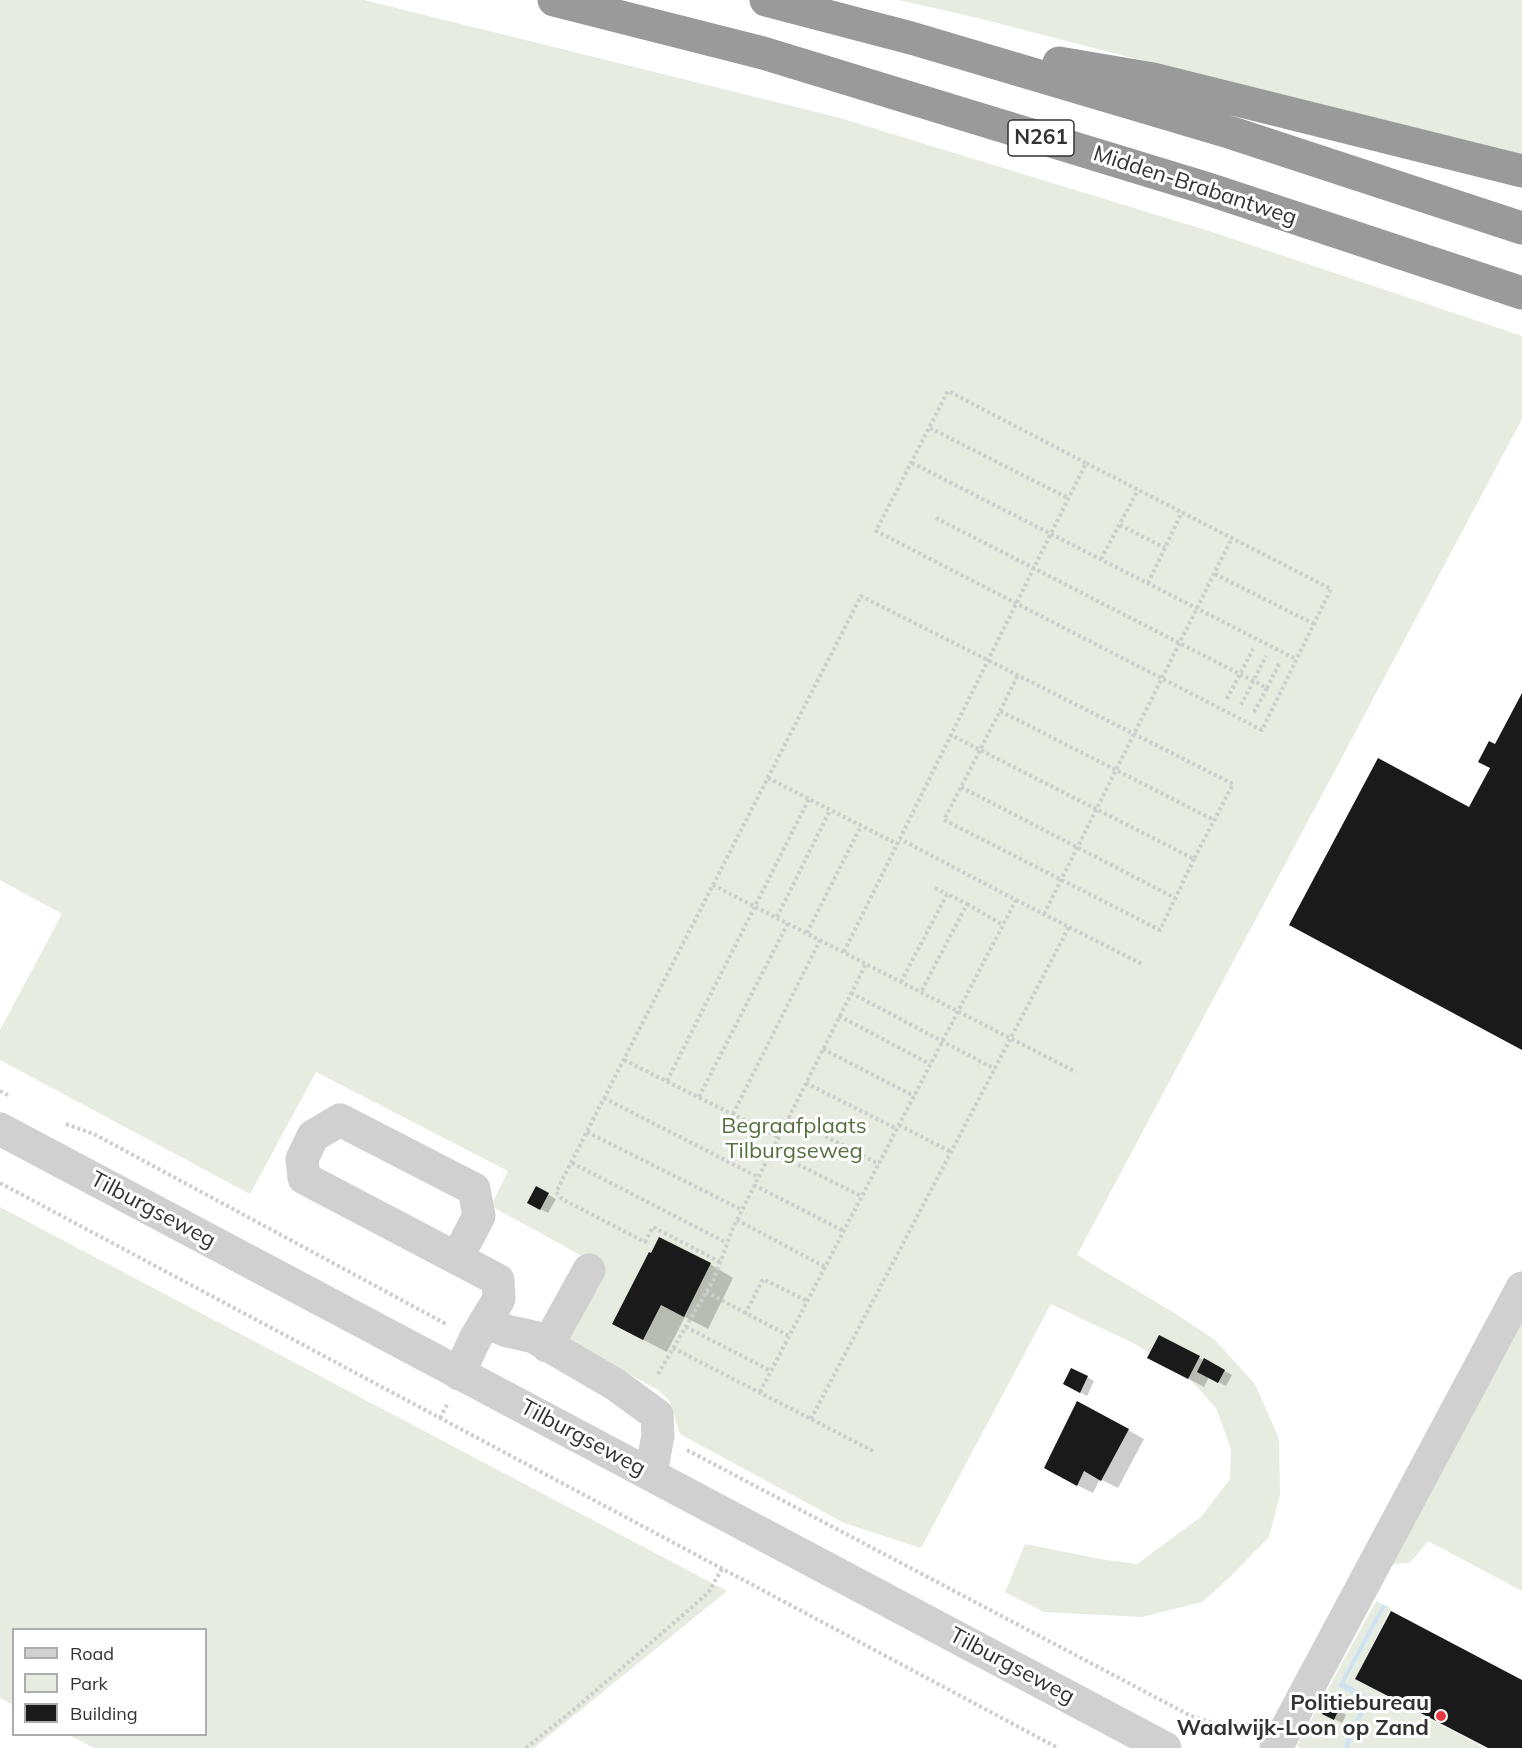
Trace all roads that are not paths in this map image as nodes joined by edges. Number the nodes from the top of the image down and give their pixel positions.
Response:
1 (554, 0) edge
2 (766, 0) edge
3 (911, 38) junction
4 (1522, 171) edge
5 (1522, 228) edge
6 (1522, 293) edge
7 (0, 1129) edge
8 (457, 1258) junction
9 (589, 1270) dead end
10 (1522, 1288) edge
11 (485, 1322) junction
12 (547, 1346) junction
13 (459, 1374) junction
14 (651, 1474) junction
15 (1165, 1748) edge
16 (1276, 1748) edge

1 - 6 highway, Midden-Brabantweg / N261
2 - 3 highway, N261
3 - 4 highway, N261
3 - 5 highway, N261
7 - 13 street, Tilburgseweg
8 - 8 street
8 - 11 street
9 - 12 street
10 - 16 street
11 - 12 street
11 - 13 street
12 - 14 street
13 - 14 street, Tilburgseweg
14 - 15 street, Tilburgseweg

